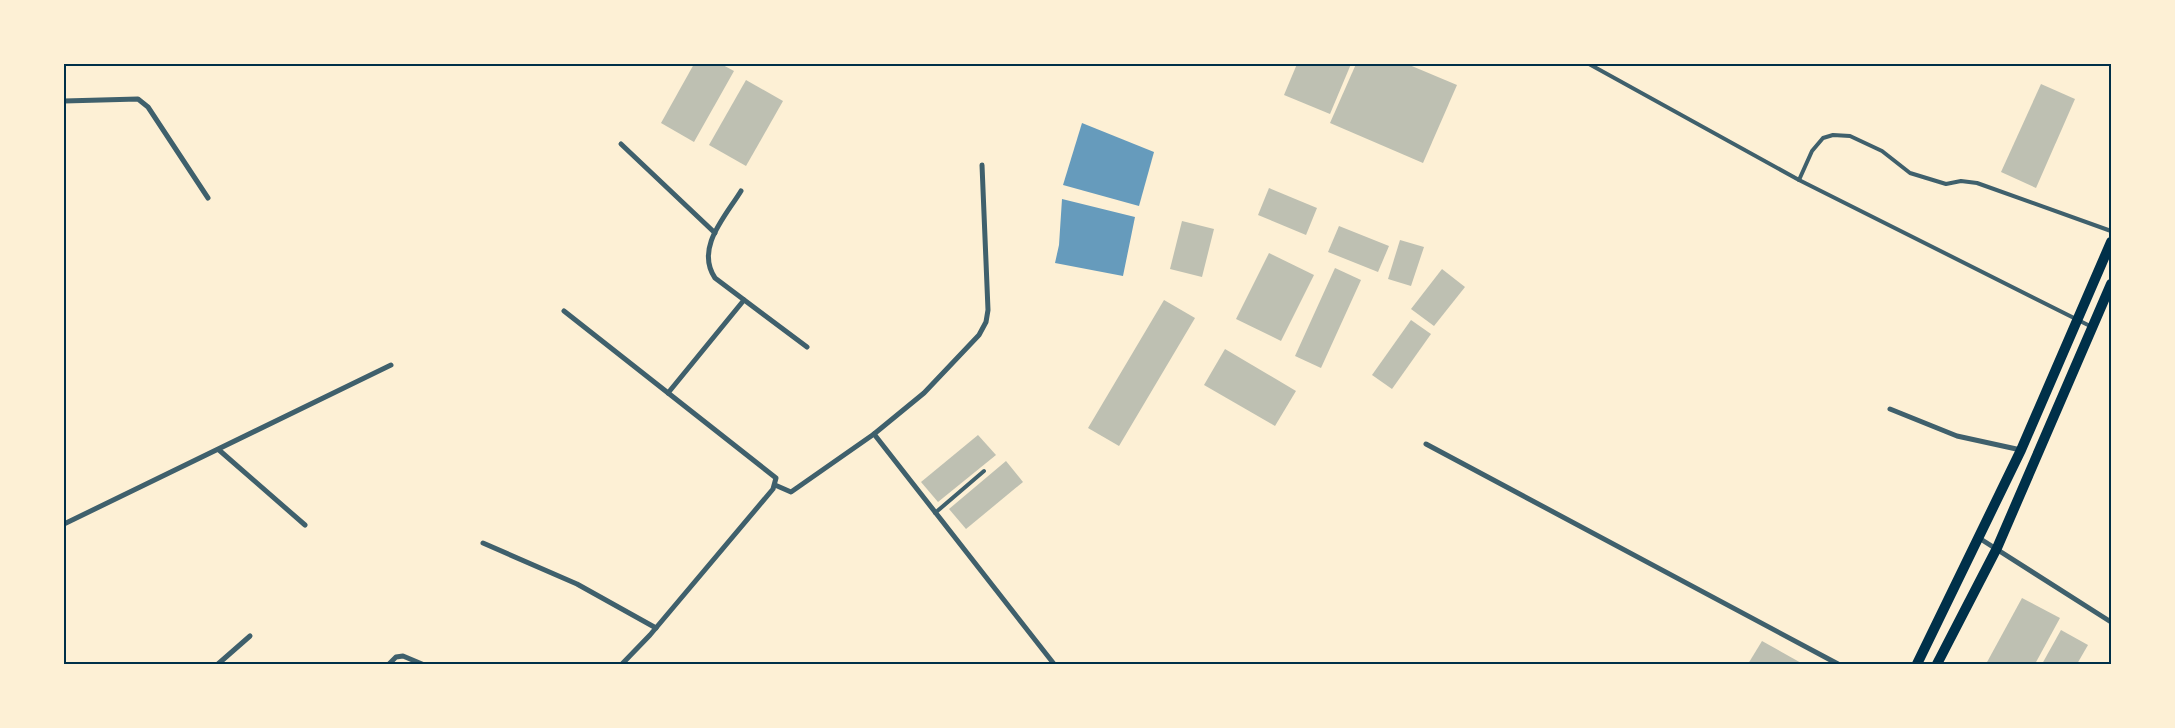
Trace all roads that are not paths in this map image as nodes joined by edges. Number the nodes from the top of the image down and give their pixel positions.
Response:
1 (1589, 64) edge
2 (64, 101) edge
3 (621, 144) dead end
4 (982, 165) dead end
5 (1799, 180) junction
6 (741, 191) dead end
7 (208, 198) dead end
8 (2111, 231) edge
9 (716, 232) junction
10 (2111, 242) edge
11 (2111, 284) edge
12 (744, 300) junction
13 (564, 311) dead end
14 (2080, 319) junction
15 (2092, 326) junction
16 (807, 347) dead end
17 (390, 365) dead end
18 (668, 393) junction
19 (1890, 409) dead end
20 (874, 434) junction
21 (1426, 444) dead end
22 (219, 450) junction
23 (2022, 450) junction
24 (984, 471) dead end
25 (775, 485) junction
26 (935, 513) junction
27 (64, 524) edge
28 (305, 526) dead end
29 (1979, 538) junction
30 (484, 543) dead end
31 (1997, 548) junction
32 (2111, 622) edge
33 (656, 628) junction
34 (250, 636) dead end
35 (218, 664) edge
36 (389, 664) edge
37 (422, 664) edge
38 (622, 664) edge
39 (1054, 664) edge
40 (1838, 664) edge
41 (1917, 664) edge
42 (1937, 664) edge

1 - 5 lane
2 - 7 street
3 - 9 street
4 - 20 street
5 - 8 lane
5 - 14 lane
6 - 9 street
9 - 12 street
10 - 14 main road
11 - 15 main road
12 - 16 street
12 - 18 street
13 - 18 street
14 - 15 lane
14 - 23 main road
15 - 31 main road
17 - 22 street
18 - 25 street
19 - 23 street
20 - 25 street
20 - 26 street
21 - 40 street
22 - 27 street
22 - 28 street
23 - 29 main road
24 - 26 lane
25 - 33 street
26 - 39 street
29 - 31 street
29 - 41 main road
30 - 33 street
31 - 32 street
31 - 42 main road
33 - 38 street
34 - 35 street
36 - 37 street

